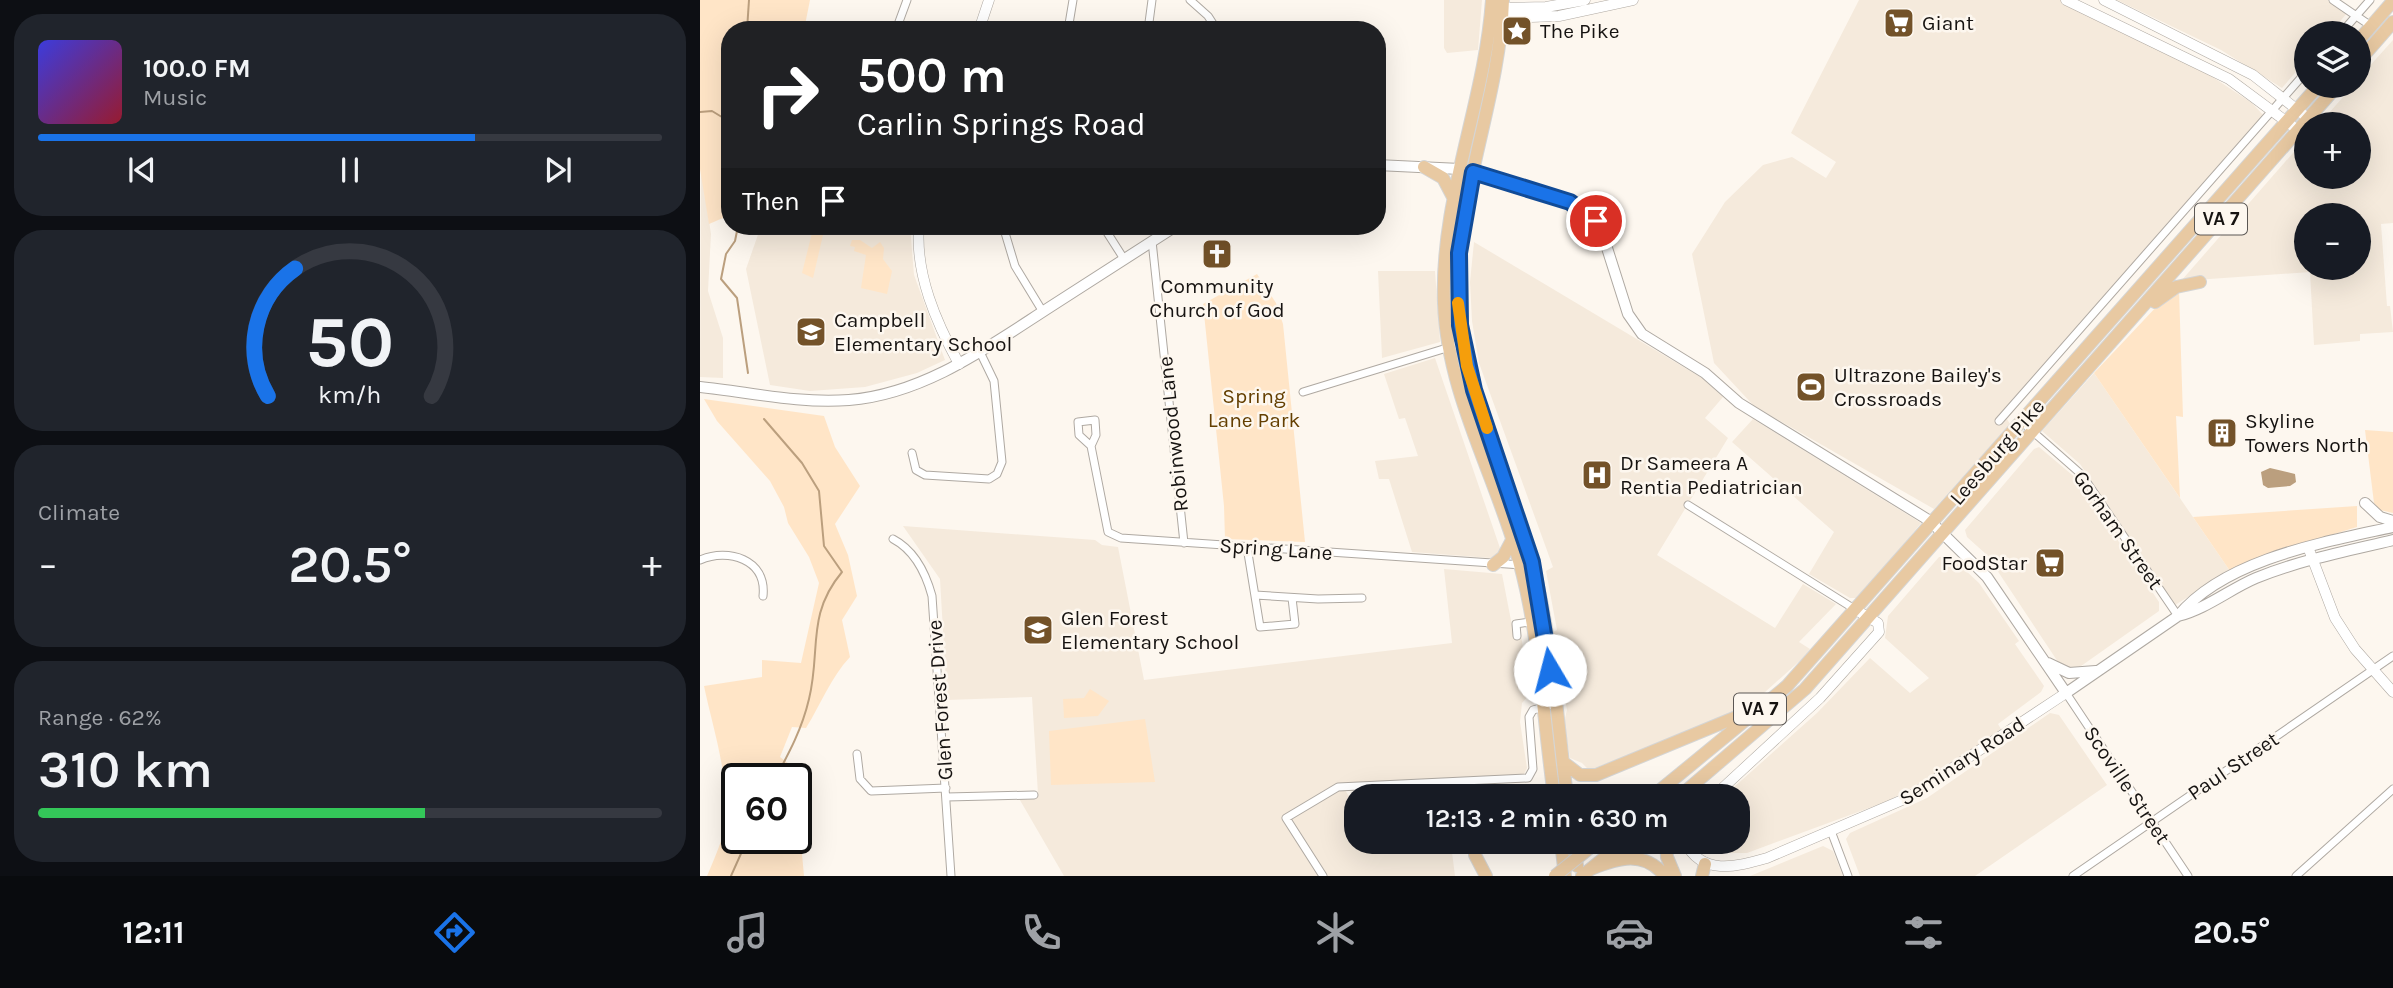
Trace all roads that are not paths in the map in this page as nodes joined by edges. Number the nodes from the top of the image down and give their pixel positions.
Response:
1 (907, 0) edge
2 (989, 0) edge
3 (1073, 0) edge
4 (1152, 0) edge
5 (1190, 0) edge
6 (1585, 0) edge
7 (1633, 0) edge
8 (2066, 0) edge
9 (2104, 0) edge
10 (2333, 0) edge
11 (2370, 0) edge
12 (2393, 1) edge
13 (1497, 9) edge
14 (2357, 16) junction
15 (899, 21) edge
16 (982, 21) edge
17 (1070, 21) edge
18 (1149, 21) edge
19 (1211, 21) edge
20 (2352, 21) edge
21 (2364, 21) edge
22 (2393, 22) edge
23 (2371, 26) edge
24 (2371, 47) edge
25 (2294, 86) edge
26 (2284, 98) junction
27 (2307, 98) edge
28 (2327, 98) edge
29 (2296, 109) junction
30 (2273, 111) junction
31 (2300, 112) edge
32 (2315, 112) edge
33 (2285, 121) junction
34 (2294, 128) edge
35 (2294, 136) edge
36 (1386, 165) edge
37 (1423, 167) junction
38 (1467, 170) junction
39 (1454, 199) junction
40 (919, 235) edge
41 (1006, 235) edge
42 (1109, 235) edge
43 (1162, 235) edge
44 (1152, 241) junction
45 (1124, 259) junction
46 (2200, 282) dead end
47 (1043, 312) junction
48 (2133, 320) junction
49 (1463, 343) junction
50 (1448, 347) junction
51 (979, 352) junction
52 (959, 364) junction
53 (700, 387) edge
54 (1303, 392) dead end
55 (1998, 421) dead end
56 (2022, 422) junction
57 (2034, 432) junction
58 (1091, 446) dead end
59 (912, 453) dead end
60 (2365, 503) dead end
61 (1688, 505) dead end
62 (2393, 521) edge
63 (1934, 524) junction
64 (2393, 527) edge
65 (1944, 534) junction
66 (894, 539) dead end
67 (1512, 540) junction
68 (2393, 540) edge
69 (1184, 543) junction
70 (1247, 547) junction
71 (2308, 547) junction
72 (2312, 559) junction
73 (700, 560) edge
74 (1526, 564) junction
75 (1493, 565) junction
76 (1255, 595) junction
77 (763, 596) dead end
78 (1292, 598) junction
79 (1362, 598) dead end
80 (1856, 610) junction
81 (2178, 615) junction
82 (1871, 617) junction
83 (1530, 622) junction
84 (1517, 636) dead end
85 (2393, 656) edge
86 (2046, 662) junction
87 (2372, 670) junction
88 (2098, 671) junction
89 (1787, 686) junction
90 (2393, 692) edge
91 (2066, 693) junction
92 (1548, 705) junction
93 (857, 754) dead end
94 (1563, 762) junction
95 (1559, 784) edge
96 (1561, 784) edge
97 (1668, 784) edge
98 (1695, 784) edge
99 (1727, 784) edge
100 (946, 788) junction
101 (2393, 789) edge
102 (1034, 795) dead end
103 (947, 797) junction
104 (2151, 822) junction
105 (1830, 831) junction
106 (1468, 854) edge
107 (1477, 854) edge
108 (1562, 854) edge
109 (1577, 854) edge
110 (1582, 854) edge
111 (1609, 854) edge
112 (1669, 854) edge
113 (1693, 854) edge
114 (1697, 854) edge
115 (1726, 866) junction
116 (1703, 870) edge
117 (1584, 874) edge
118 (951, 876) edge
119 (1324, 876) edge
120 (1475, 876) edge
121 (1486, 876) edge
122 (1555, 876) edge
123 (1565, 876) edge
124 (1665, 876) edge
125 (1675, 876) edge
126 (1848, 876) edge
127 (2073, 876) edge
128 (2188, 876) edge
129 (2296, 876) edge

1 - 15 street
2 - 16 street
3 - 17 street
4 - 18 street
5 - 19 street
6 - 13 street
7 - 13 street
8 - 30 street
9 - 26 street
10 - 14 street
11 - 14 street
12 - 23 main road
13 - 38 main road
13 - 38 main road
14 - 20 street
14 - 21 street
22 - 24 main road
25 - 26 street
26 - 29 street
26 - 30 street
27 - 29 main road, Leesburg Pike / VA 7
28 - 32 main road, Leesburg Pike / VA 7
29 - 31 street
29 - 33 main road, Leesburg Pike / VA 7
30 - 33 street
30 - 55 street
33 - 34 street
33 - 56 main road, Leesburg Pike / VA 7
35 - 48 main road, Leesburg Pike / VA 7
36 - 37 main road
37 - 38 main road
37 - 39 main road
38 - 39 main road
38 - 49 main road
38 - 63 main road
39 - 50 main road
40 - 52 street
41 - 47 street
42 - 45 street
43 - 44 main road
44 - 45 main road
44 - 69 street, Robinwood Lane
45 - 47 main road
46 - 48 main road
47 - 51 main road
48 - 57 main road, Leesburg Pike / VA 7
49 - 50 street
49 - 74 main road
50 - 54 street
50 - 67 main road
51 - 52 main road
51 - 59 street
52 - 53 main road
56 - 57 street, Gorham Street
56 - 63 main road, Leesburg Pike / VA 7
57 - 65 main road, Leesburg Pike / VA 7
57 - 81 street, Gorham Street
58 - 69 street, Spring Lane
60 - 62 main road
61 - 80 street
63 - 65 main road
63 - 80 main road, Leesburg Pike / VA 7
64 - 71 main road, Seminary Road
65 - 82 main road, Leesburg Pike / VA 7
65 - 86 main road
66 - 100 street, Glen Forest Drive
67 - 74 main road
67 - 75 main road
68 - 72 main road, Seminary Road
69 - 70 street, Spring Lane
70 - 75 street, Spring Lane
70 - 76 street
71 - 72 street
71 - 81 main road, Seminary Road
72 - 81 main road, Seminary Road
72 - 87 street
73 - 77 street
74 - 75 street, Spring Lane
74 - 83 main road
74 - 92 main road
76 - 78 street
76 - 78 street
78 - 79 street
80 - 82 street
80 - 89 main road, Leesburg Pike / VA 7
81 - 88 main road, Seminary Road
82 - 98 main road, Leesburg Pike / VA 7
82 - 99 street
83 - 84 street
83 - 92 main road
85 - 87 street, Paul Street
86 - 88 main road
86 - 91 main road
87 - 90 street
87 - 104 street, Paul Street
88 - 91 main road, Seminary Road
89 - 94 main road
89 - 97 main road, Leesburg Pike / VA 7
91 - 104 street, Scoville Street
91 - 105 street, Seminary Road
92 - 94 main road
92 - 95 main road
92 - 119 street
93 - 100 street
94 - 96 main road
100 - 103 street, Glen Forest Drive
101 - 129 street
102 - 103 street
103 - 118 street, Glen Forest Drive
104 - 127 street, Paul Street
104 - 128 street, Scoville Street
105 - 115 street, Seminary Road
105 - 126 street
106 - 120 main road
107 - 121 main road
108 - 123 main road
109 - 117 main road
110 - 122 main road, bridge
111 - 117 main road
112 - 125 main road
113 - 116 street, Seminary Road
114 - 115 street
115 - 116 street, Seminary Road
117 - 124 main road

